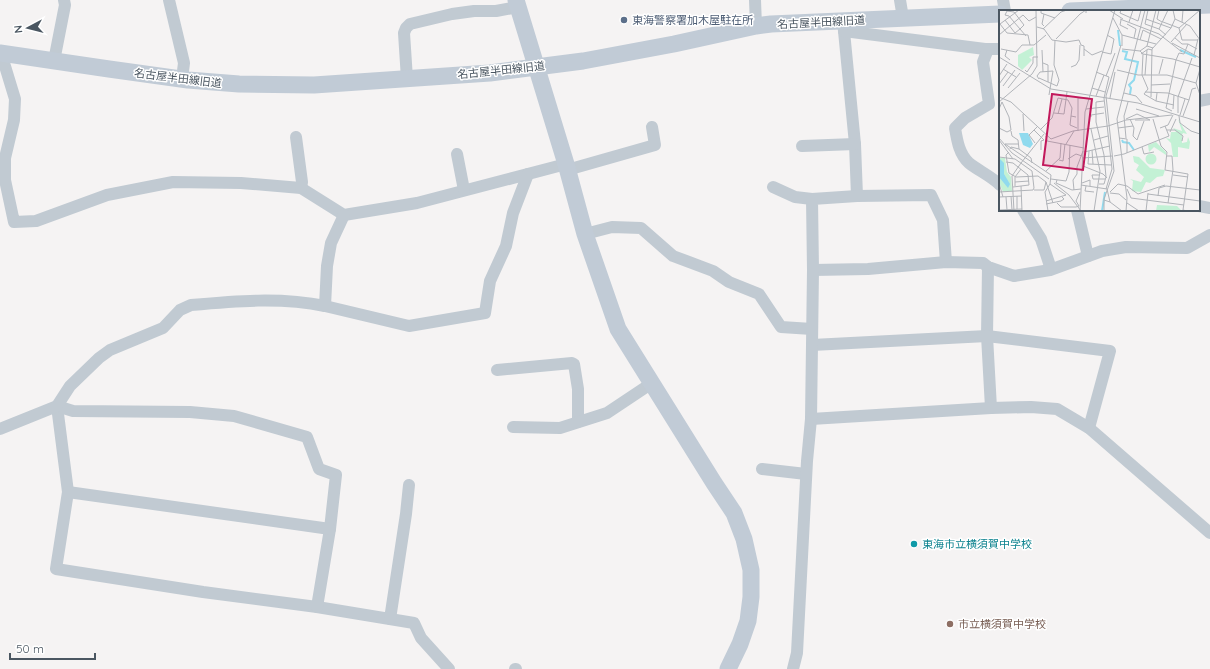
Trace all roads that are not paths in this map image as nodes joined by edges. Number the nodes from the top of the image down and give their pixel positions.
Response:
1 (64, 0) edge
2 (169, 0) edge
3 (755, 0) edge
4 (900, 0) edge
5 (1003, 0) edge
6 (517, 4) edge
7 (1140, 4) edge
8 (1210, 4) edge
9 (1005, 10) edge
10 (1080, 10) edge
11 (999, 14) edge
12 (903, 18) junction
13 (756, 26) junction
14 (843, 26) junction
15 (994, 49) edge
16 (1, 53) edge
17 (54, 61) junction
18 (536, 66) junction
19 (182, 79) junction
20 (407, 79) junction
21 (1210, 99) edge
22 (1200, 101) edge
23 (652, 127) dead end
24 (296, 137) dead end
25 (855, 144) junction
26 (802, 146) dead end
27 (458, 154) dead end
28 (566, 167) junction
29 (528, 174) junction
30 (999, 184) edge
31 (773, 187) dead end
32 (301, 188) junction
33 (464, 190) junction
34 (856, 196) junction
35 (812, 198) junction
36 (1200, 206) edge
37 (1210, 208) edge
38 (1024, 211) edge
39 (1077, 211) edge
40 (344, 215) junction
41 (585, 234) junction
42 (1210, 234) edge
43 (1088, 256) junction
44 (946, 262) junction
45 (988, 267) junction
46 (1051, 269) junction
47 (813, 270) junction
48 (325, 306) junction
49 (812, 329) junction
50 (987, 336) junction
51 (812, 345) junction
52 (497, 370) dead end
53 (652, 384) junction
54 (57, 406) junction
55 (991, 408) junction
56 (811, 419) junction
57 (578, 422) junction
58 (513, 428) dead end
59 (1089, 428) junction
60 (0, 429) edge
61 (762, 469) dead end
62 (806, 474) junction
63 (409, 485) dead end
64 (68, 492) junction
65 (330, 529) junction
66 (1210, 533) edge
67 (318, 607) junction
68 (390, 620) junction
69 (448, 669) edge
70 (728, 669) edge
71 (793, 669) edge

1 - 17 street
2 - 19 street
3 - 13 street
4 - 12 street
5 - 9 street
6 - 18 street
6 - 20 street
7 - 8 street
7 - 10 street
11 - 12 street, 名古屋半田線旧道
12 - 14 street, 名古屋半田線旧道
13 - 14 street, 名古屋半田線旧道
13 - 18 street, 名古屋半田線旧道
14 - 15 street
14 - 25 street
15 - 30 street
16 - 17 street, 名古屋半田線旧道
16 - 32 street
17 - 19 street, 名古屋半田線旧道
18 - 20 street, 名古屋半田線旧道
18 - 28 street
19 - 20 street, 名古屋半田線旧道
21 - 22 street
23 - 28 street
24 - 32 street
25 - 26 street
25 - 34 street
27 - 33 street
28 - 29 street
28 - 41 street
29 - 33 street
29 - 48 street
31 - 35 street
32 - 40 street
33 - 40 street
34 - 35 street
34 - 44 street
35 - 47 street
36 - 37 street
38 - 46 street
39 - 43 street
40 - 48 street
41 - 49 street
41 - 53 street
42 - 43 street
43 - 46 street
44 - 45 street
44 - 47 street
45 - 46 street
45 - 50 street
47 - 49 street
48 - 54 street
49 - 51 street
50 - 51 street
50 - 55 street
50 - 59 street
51 - 56 street
52 - 57 street
53 - 57 street
53 - 70 street
54 - 60 street
54 - 64 street
54 - 65 street
55 - 56 street
55 - 59 street
56 - 62 street
57 - 58 street
59 - 66 street
61 - 62 street
62 - 71 street
63 - 68 street
64 - 65 street
64 - 67 street
65 - 67 street
67 - 68 street
68 - 69 street

